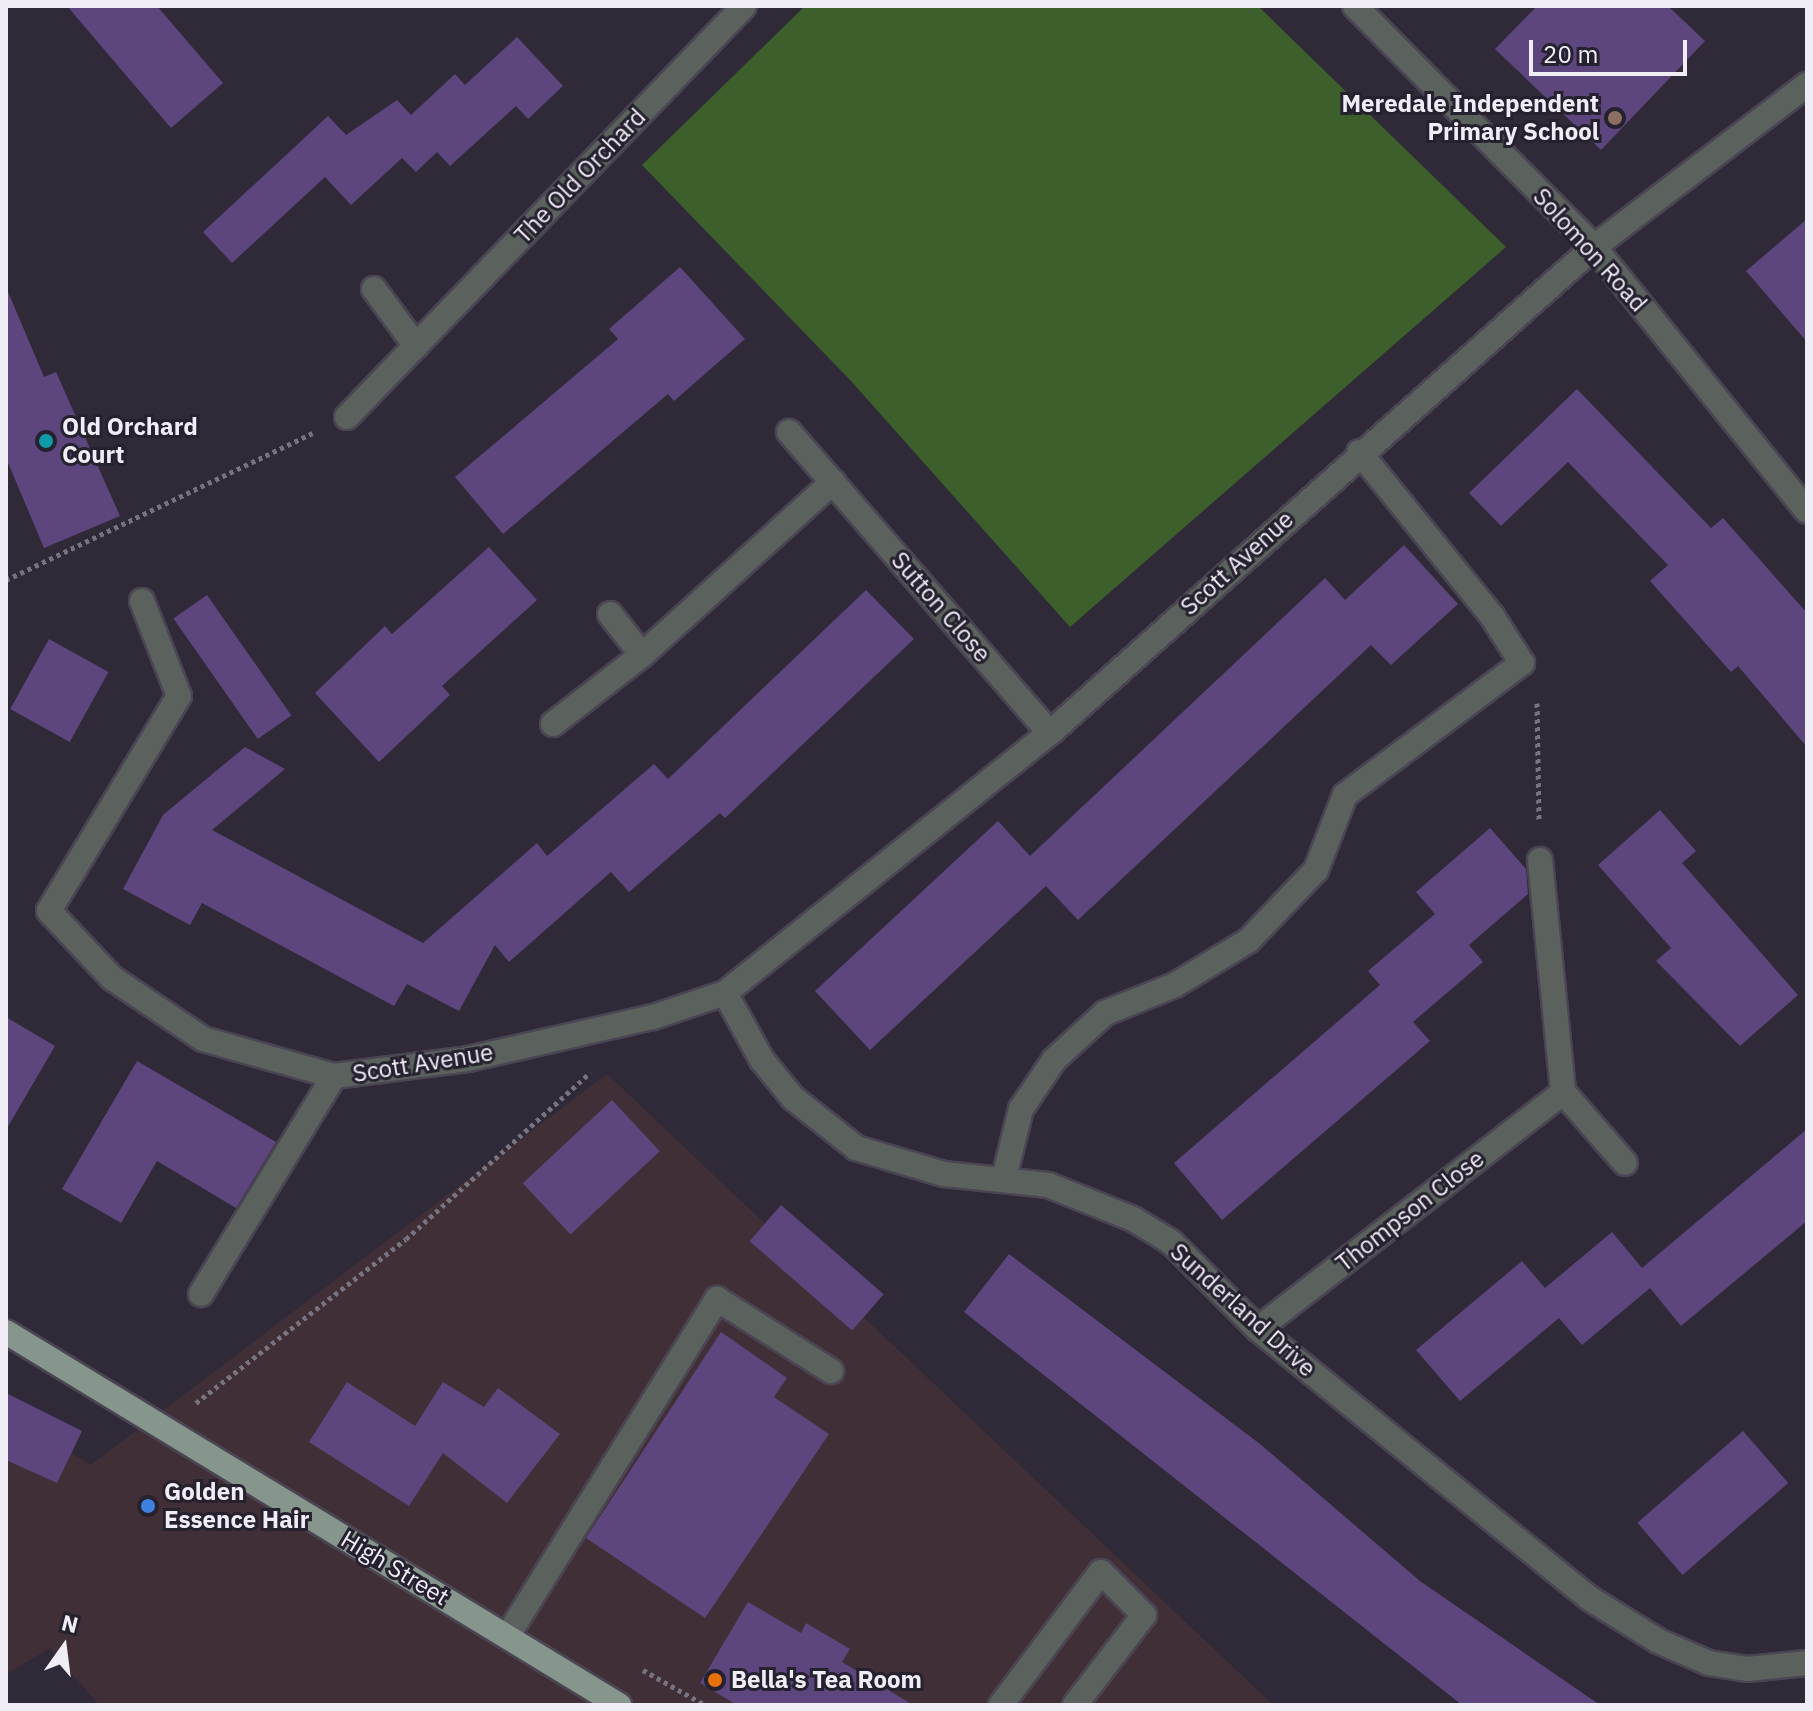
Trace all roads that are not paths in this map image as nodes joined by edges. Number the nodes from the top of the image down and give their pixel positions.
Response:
1 (744, 6) edge
2 (1355, 6) edge
3 (1807, 85) edge
4 (1594, 247) junction
5 (374, 289) dead end
6 (416, 346) junction
7 (347, 417) road end
8 (789, 432) dead end
9 (1359, 452) junction
10 (833, 482) junction
11 (1807, 511) edge
12 (142, 601) dead end
13 (610, 614) dead end
14 (642, 655) junction
15 (553, 724) dead end
16 (1050, 733) junction
17 (1540, 860) road end
18 (725, 993) junction
19 (334, 1076) junction
20 (1563, 1092) junction
21 (1625, 1163) dead end
22 (1004, 1178) junction
23 (201, 1294) dead end
24 (1258, 1329) junction
25 (6, 1332) edge
26 (831, 1371) dead end
27 (508, 1635) junction
28 (1807, 1663) edge
29 (619, 1705) edge
30 (1001, 1705) edge
31 (1075, 1705) edge

1 - 6 street, The Old Orchard
2 - 4 street, Solomon Road
3 - 4 street, Scott Avenue
4 - 9 street, Scott Avenue
4 - 11 street, Solomon Road
5 - 6 street
6 - 7 street, The Old Orchard
8 - 10 street, Sutton Close
9 - 16 street, Scott Avenue
9 - 22 street
10 - 14 street
10 - 16 street, Sutton Close
12 - 19 street, Scott Avenue
13 - 14 street
14 - 15 street
16 - 18 street, Scott Avenue
17 - 20 street
18 - 19 street, Scott Avenue
18 - 22 street, Sunderland Drive
19 - 23 street
20 - 21 street
20 - 24 street, Thompson Close
22 - 24 street, Sunderland Drive
24 - 28 street, Sunderland Drive
25 - 27 main road, High Street
26 - 27 street
27 - 29 main road, High Street
30 - 31 street

